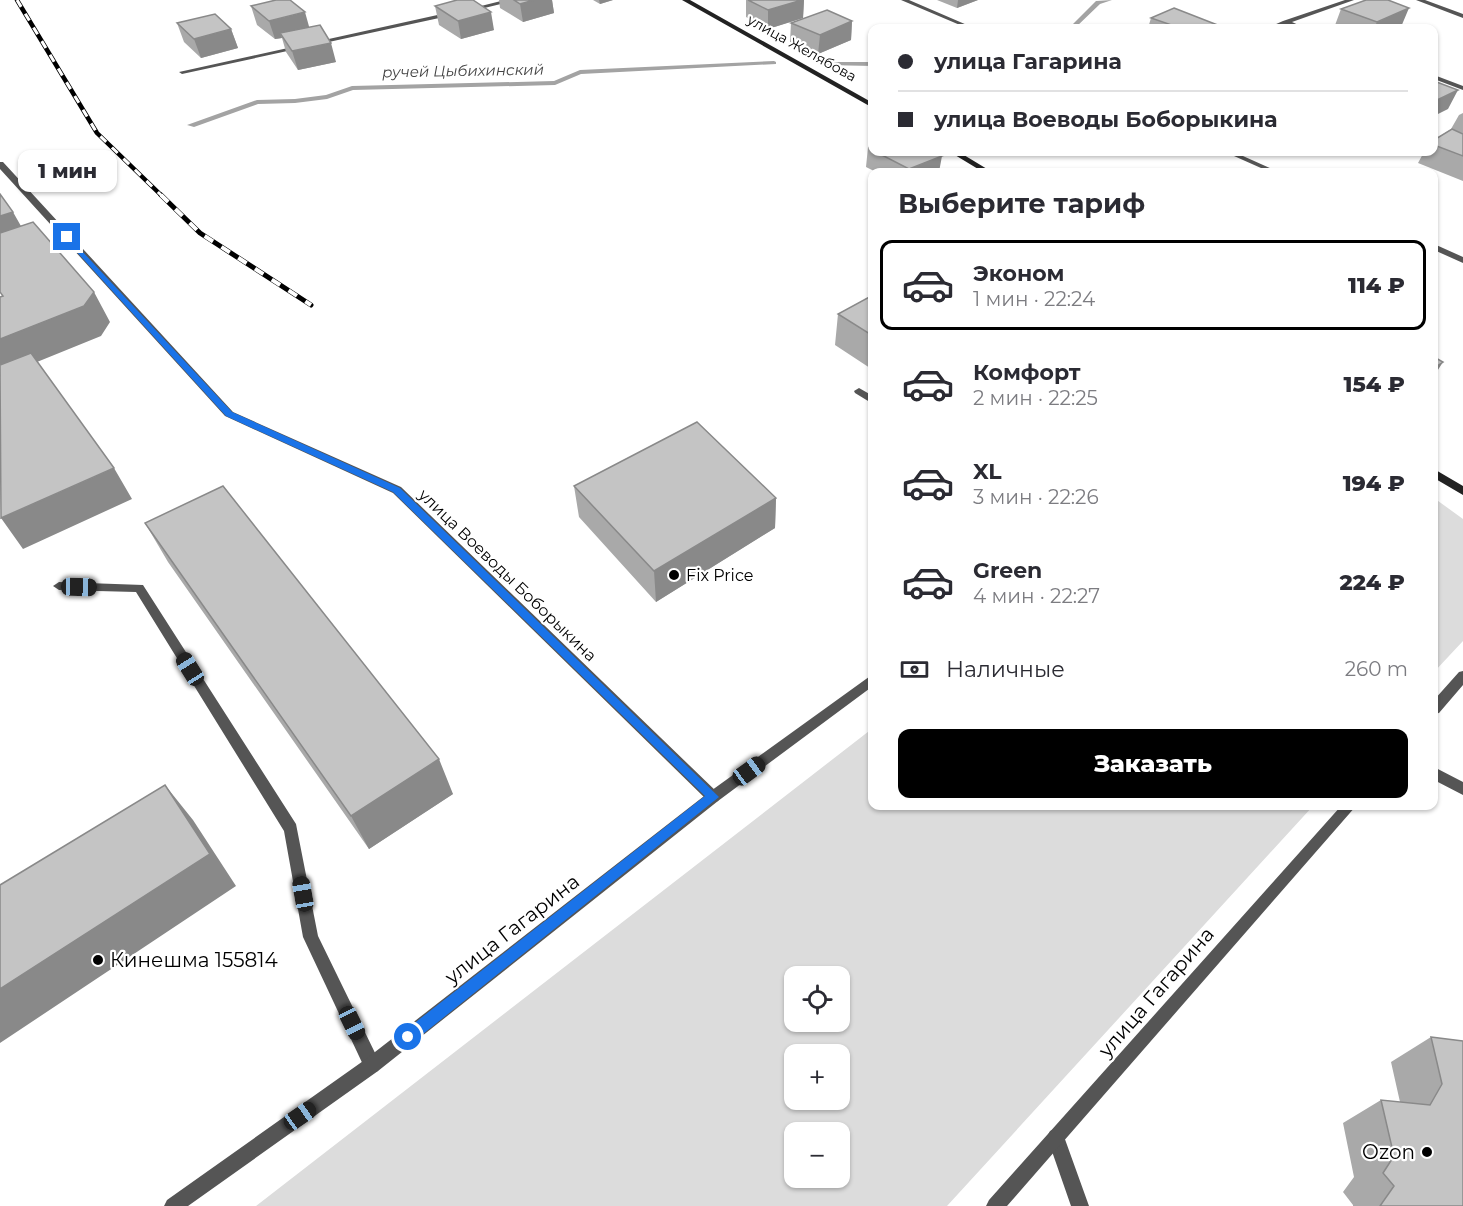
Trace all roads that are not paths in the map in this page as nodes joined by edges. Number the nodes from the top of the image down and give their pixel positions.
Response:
1 (514, 0) edge
2 (685, 0) edge
3 (904, 0) edge
4 (1351, 0) edge
5 (1419, 0) edge
6 (1463, 16) edge
7 (1285, 22) junction
8 (961, 24) edge
9 (1280, 24) edge
10 (1291, 24) edge
11 (182, 72) dead end
12 (1438, 79) edge
13 (1463, 88) edge
14 (868, 102) edge
15 (961, 156) edge
16 (1238, 156) edge
17 (0, 164) edge
18 (981, 168) edge
19 (1266, 168) edge
20 (67, 237) junction
21 (1438, 249) edge
22 (22, 252) edge
23 (1463, 260) edge
24 (859, 392) dead end
25 (868, 398) edge
26 (1438, 475) edge
27 (1463, 491) edge
28 (59, 586) dead end
29 (1463, 676) edge
30 (868, 683) edge
31 (1438, 704) edge
32 (1438, 775) edge
33 (1463, 789) edge
34 (713, 797) junction
35 (1345, 810) edge
36 (372, 1065) junction
37 (1056, 1137) junction
38 (173, 1206) edge
39 (995, 1206) edge
40 (1080, 1206) edge

1 - 11 street
2 - 14 main road, улица Желябова
3 - 8 street
4 - 7 street
5 - 6 street
7 - 9 street
7 - 10 street
12 - 13 street
15 - 18 main road
16 - 19 street
17 - 20 street, улица Воеводы Боборыкина
20 - 22 street
20 - 34 street, улица Воеводы Боборыкина
21 - 23 street
24 - 25 street
26 - 27 main road
28 - 36 street
29 - 31 street
30 - 34 street, улица Гагарина
32 - 33 street
34 - 36 street, улица Гагарина
35 - 37 street, улица Гагарина
36 - 38 street, улица Гагарина
37 - 39 street, улица Гагарина
37 - 40 street

